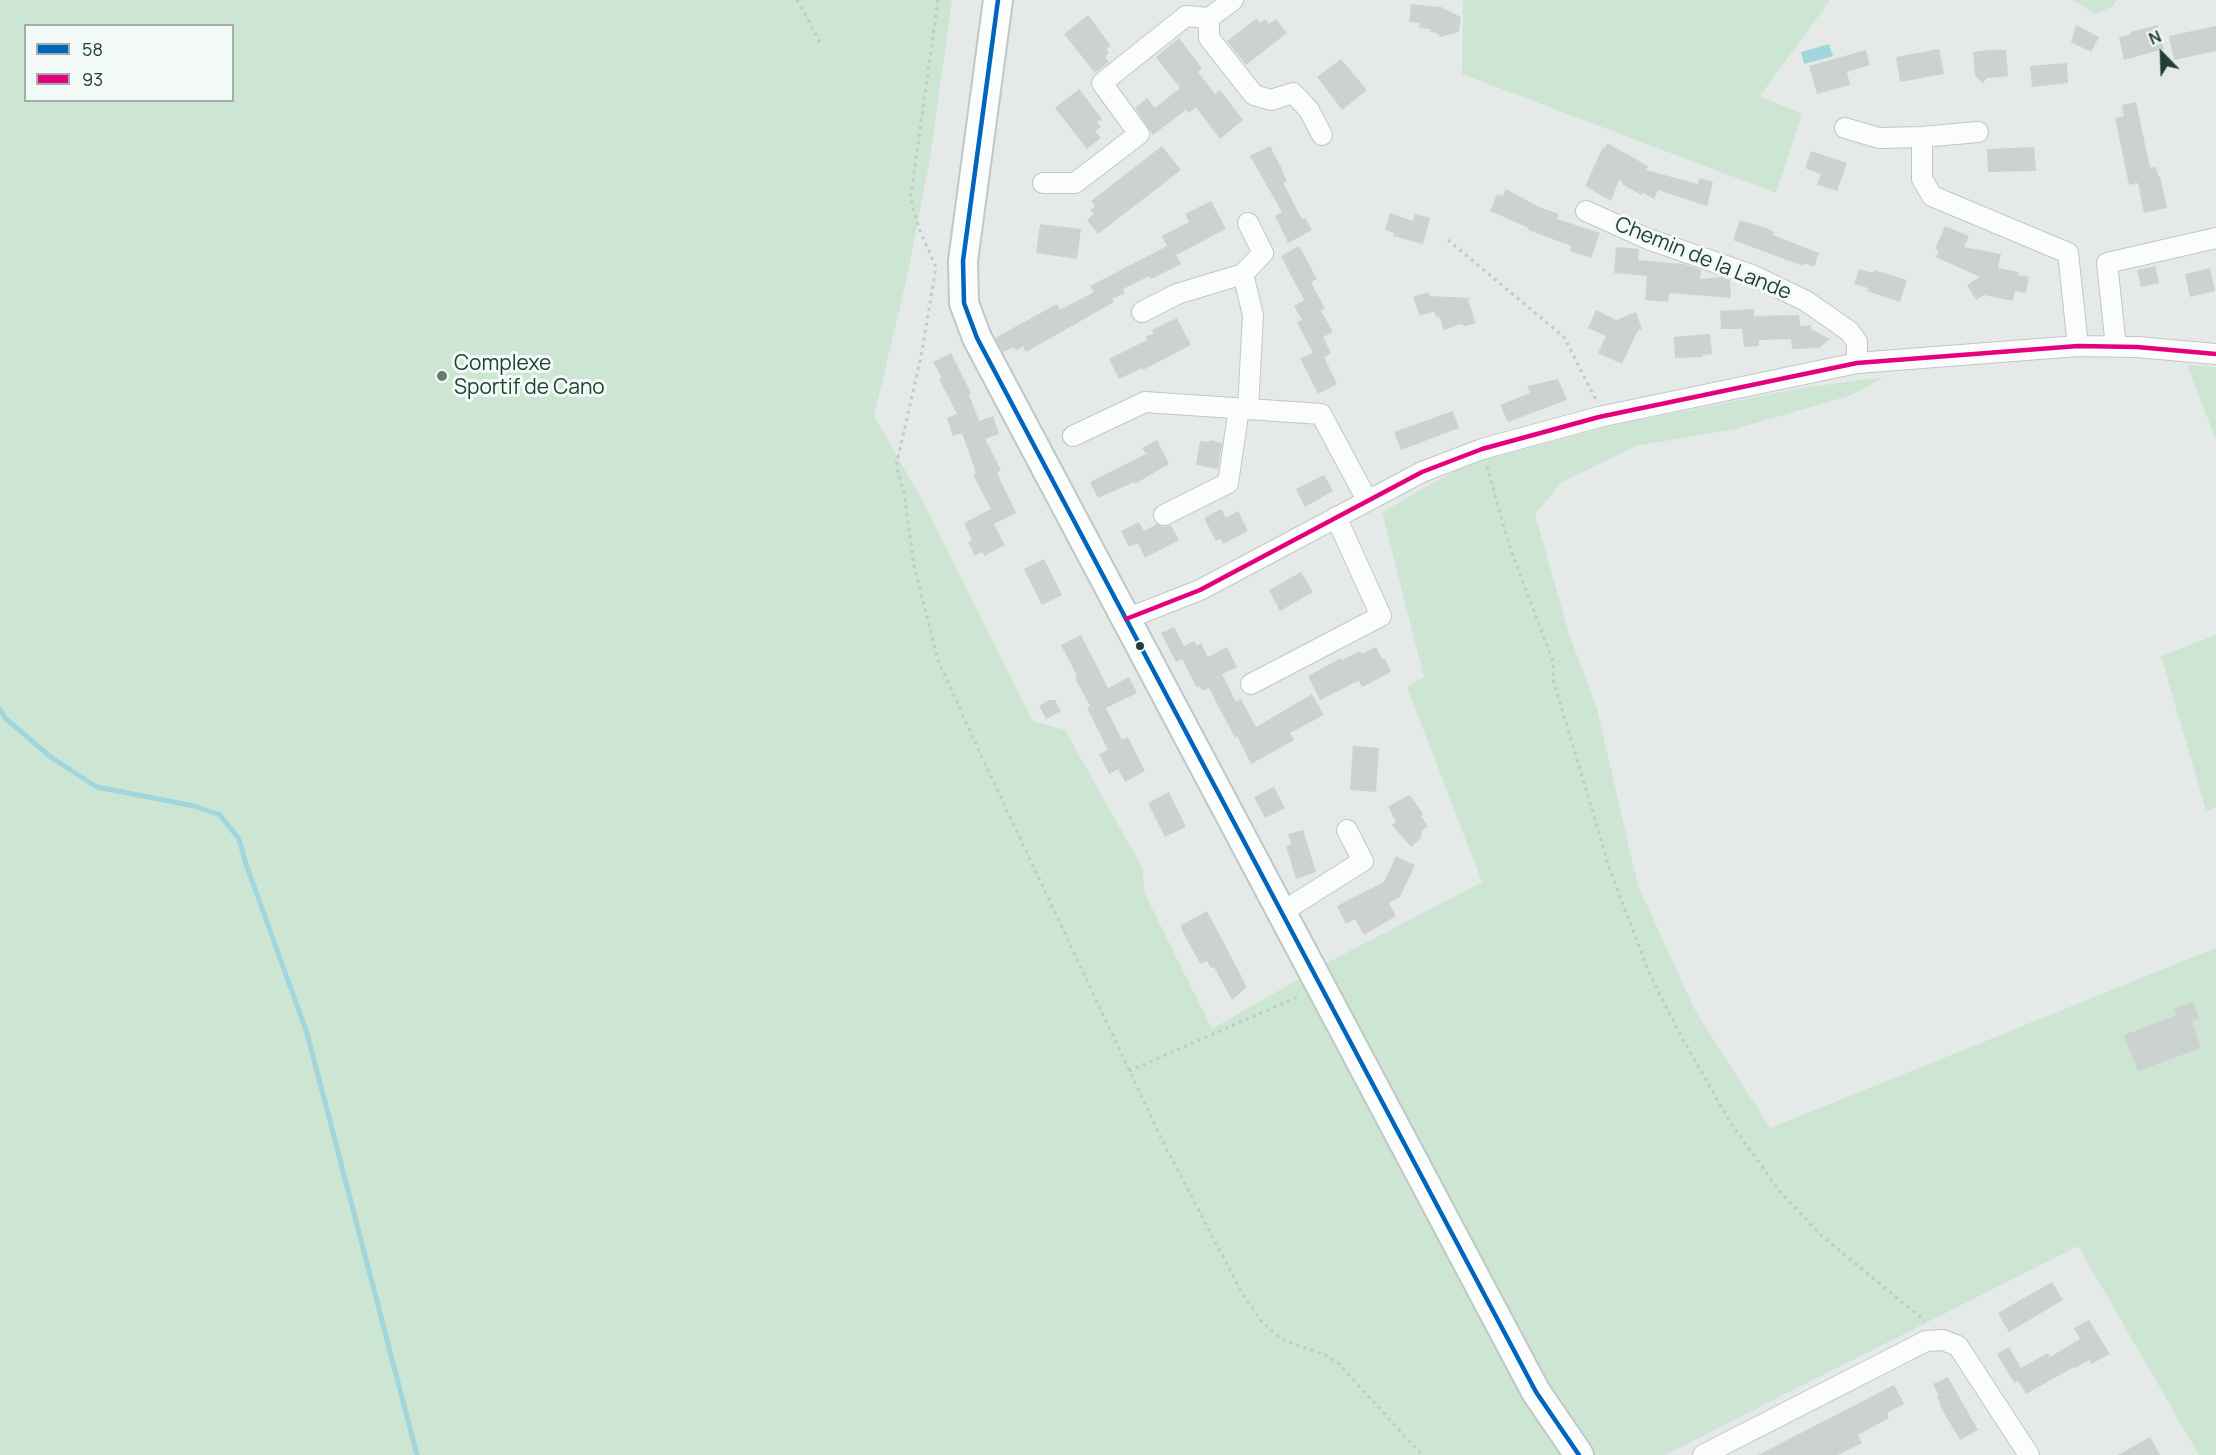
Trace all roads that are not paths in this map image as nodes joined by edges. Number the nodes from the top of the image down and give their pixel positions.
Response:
1 (998, 0) edge
2 (1233, 0) edge
3 (1209, 18) junction
4 (1845, 128) dead end
5 (1978, 132) dead end
6 (1322, 135) dead end
7 (1922, 137) junction
8 (1043, 183) dead end
9 (1586, 211) dead end
10 (1248, 224) dead end
11 (2216, 238) edge
12 (1242, 274) junction
13 (1142, 312) dead end
14 (2078, 346) junction
15 (2116, 347) junction
16 (2216, 354) edge
17 (1857, 363) junction
18 (1243, 409) junction
19 (1073, 436) dead end
20 (1367, 500) junction
21 (1164, 515) dead end
22 (1336, 517) junction
23 (1126, 619) junction
24 (1251, 684) dead end
25 (1347, 830) dead end
26 (1282, 912) junction
27 (1579, 1455) edge
28 (1703, 1455) edge
29 (2029, 1455) edge

1 - 23 main road
2 - 3 street
3 - 6 street
3 - 8 street
4 - 7 street
5 - 7 street
7 - 14 street
9 - 17 street, Chemin de la Lande
10 - 12 street
11 - 15 street
12 - 13 street
12 - 18 street
14 - 15 street
14 - 17 street
15 - 16 street
17 - 20 street
18 - 19 street
18 - 20 street
18 - 21 street
20 - 22 street
22 - 23 street
22 - 24 street
23 - 26 main road
25 - 26 street
26 - 27 main road
28 - 29 street

